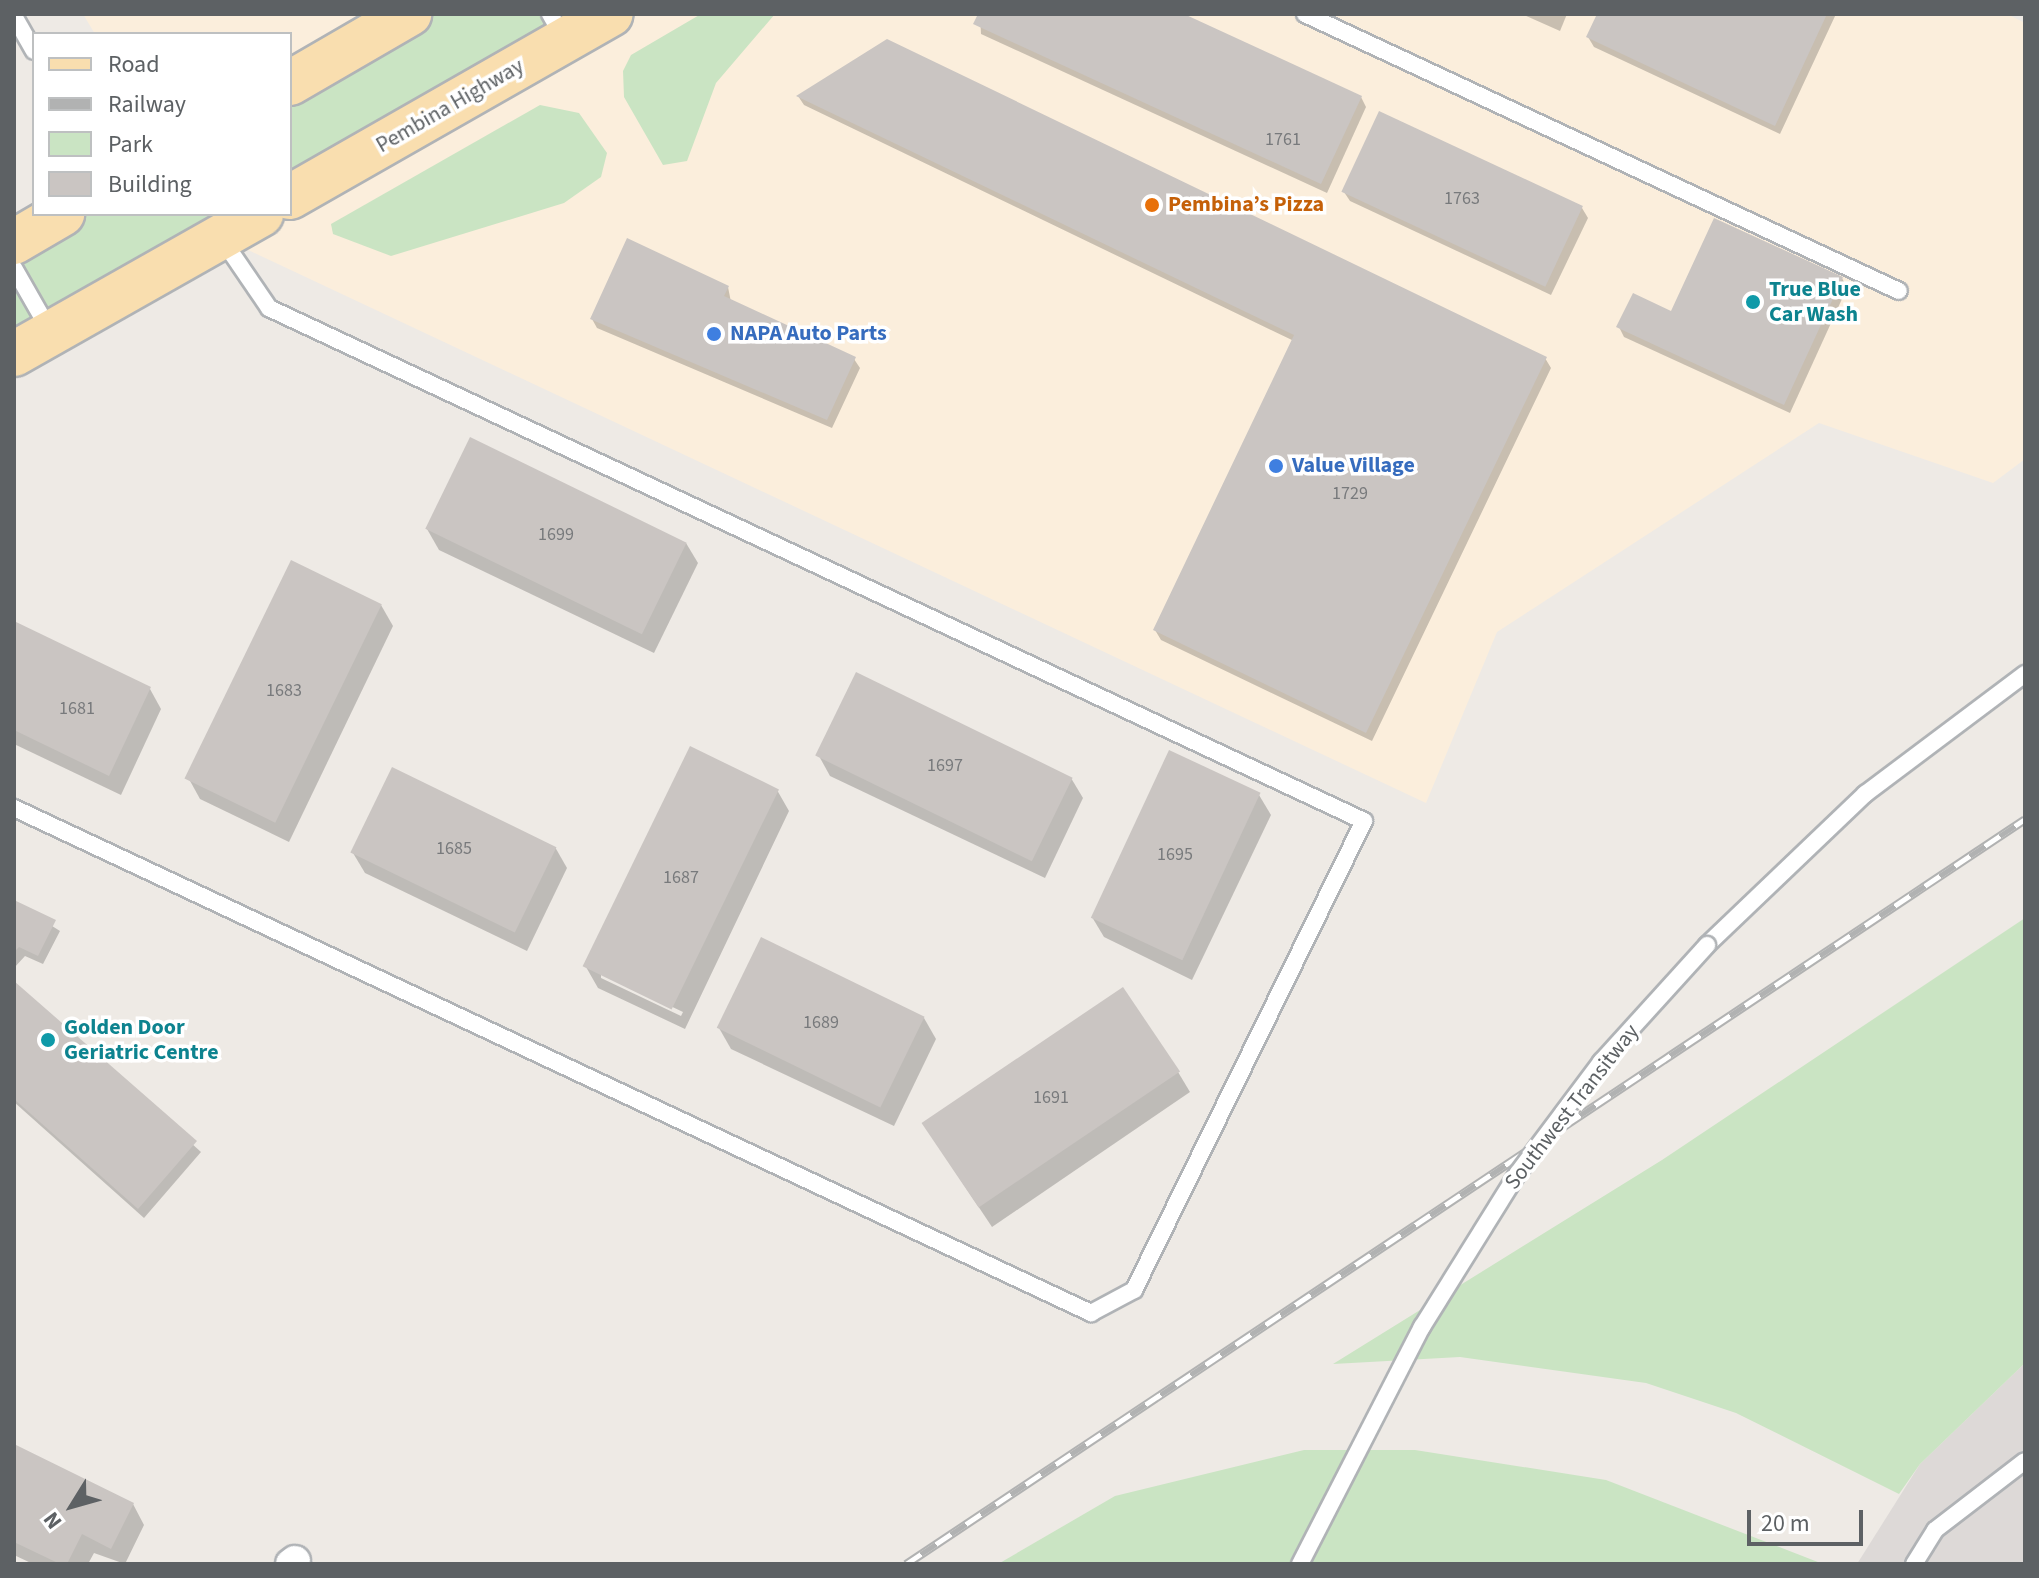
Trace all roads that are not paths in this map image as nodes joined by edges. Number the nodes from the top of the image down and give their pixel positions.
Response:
1 (409, 14) edge
2 (611, 14) edge
3 (1305, 14) edge
4 (14, 16) edge
5 (557, 27) edge
6 (32, 48) edge
7 (292, 82) edge
8 (292, 196) edge
9 (59, 216) edge
10 (257, 216) edge
11 (221, 236) junction
12 (14, 242) edge
13 (14, 268) edge
14 (1899, 291) dead end
15 (51, 333) junction
16 (14, 354) edge
17 (2025, 674) edge
18 (14, 808) edge
19 (2025, 1461) edge
20 (1300, 1564) edge
21 (1914, 1564) edge

1 - 7 main road
2 - 5 main road, Pembina Highway
3 - 14 lane
4 - 6 lane
5 - 8 main road, Pembina Highway
9 - 12 main road
10 - 11 main road
11 - 15 main road
11 - 18 lane
13 - 15 lane
15 - 16 main road
17 - 20 lane, Southwest Transitway, bridge
19 - 21 lane

